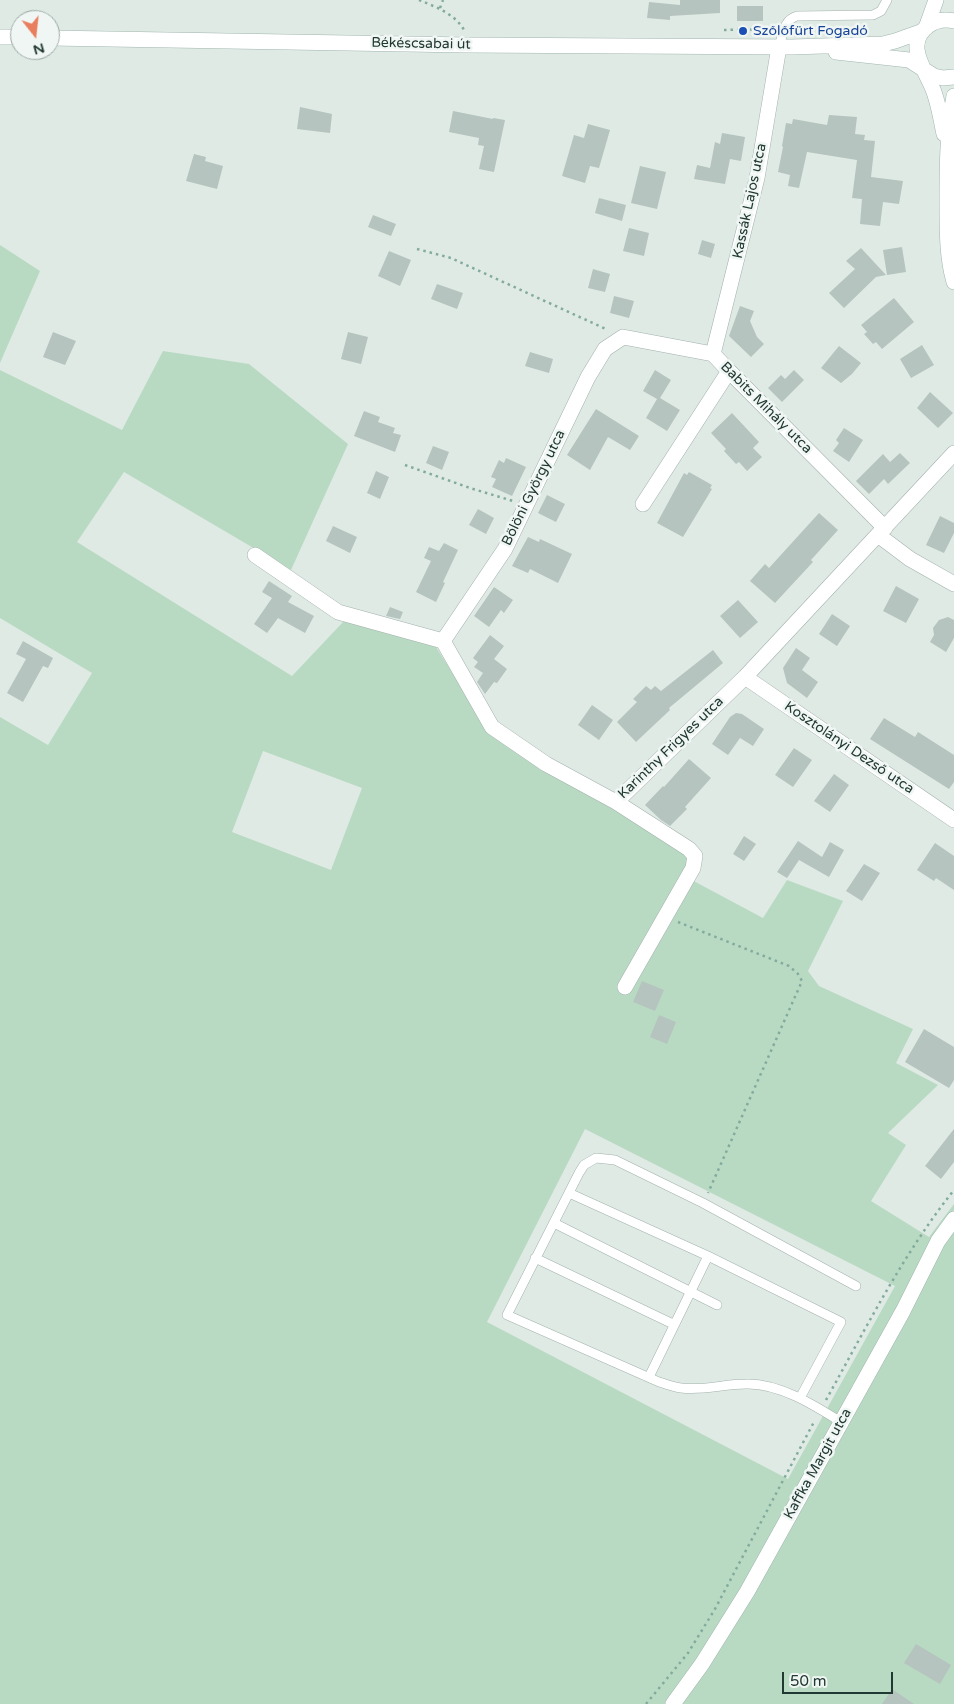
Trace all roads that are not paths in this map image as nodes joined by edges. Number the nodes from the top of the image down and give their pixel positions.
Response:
1 (887, 0) edge
2 (936, 0) edge
3 (954, 21) edge
4 (924, 29) junction
5 (60, 38) edge
6 (786, 47) junction
7 (924, 68) junction
8 (954, 77) edge
9 (954, 96) edge
10 (950, 164) edge
11 (954, 282) edge
12 (623, 337) joint
13 (713, 354) junction
14 (729, 371) junction
15 (954, 453) edge
16 (643, 504) dead end
17 (881, 531) junction
18 (255, 556) dead end
19 (954, 584) edge
20 (443, 641) junction
21 (745, 677) junction
22 (616, 802) junction
23 (954, 820) edge
24 (625, 988) dead end
25 (569, 1193) junction
26 (954, 1219) edge
27 (554, 1222) junction
28 (708, 1256) junction
29 (535, 1258) junction
30 (856, 1286) dead end
31 (691, 1290) junction
32 (717, 1305) dead end
33 (674, 1324) junction
34 (649, 1377) junction
35 (800, 1398) junction
36 (841, 1422) junction
37 (673, 1704) edge

1 - 6 lane
2 - 4 street
3 - 4 street, Békéscsabai út
4 - 6 street, Békéscsabai út
4 - 7 street
5 - 6 street, Békéscsabai út
6 - 7 street, Békéscsabai út
6 - 13 street, Kassák Lajos utca
7 - 8 street, Békéscsabai út
7 - 10 street
9 - 10 street
10 - 11 street
12 - 13 street, Babits Mihály utca
12 - 20 street, Bölöni György utca
13 - 14 street, Babits Mihály utca
14 - 16 street
14 - 17 street, Babits Mihály utca
15 - 17 street, Karinthy Frigyes utca
17 - 19 street, Babits Mihály utca
17 - 21 street, Karinthy Frigyes utca
18 - 20 street
20 - 22 street, Karinthy Frigyes utca
21 - 22 street, Karinthy Frigyes utca
21 - 23 street, Kosztolányi Dezső utca
22 - 24 street
25 - 27 lane
25 - 28 lane
25 - 30 lane
26 - 36 street, Kaffka Margit utca
27 - 29 lane
27 - 31 lane
28 - 31 lane
28 - 35 lane
29 - 33 lane
29 - 34 lane
31 - 32 lane
31 - 33 lane
33 - 34 lane
34 - 35 lane
35 - 36 lane
36 - 37 street, Kaffka Margit utca

